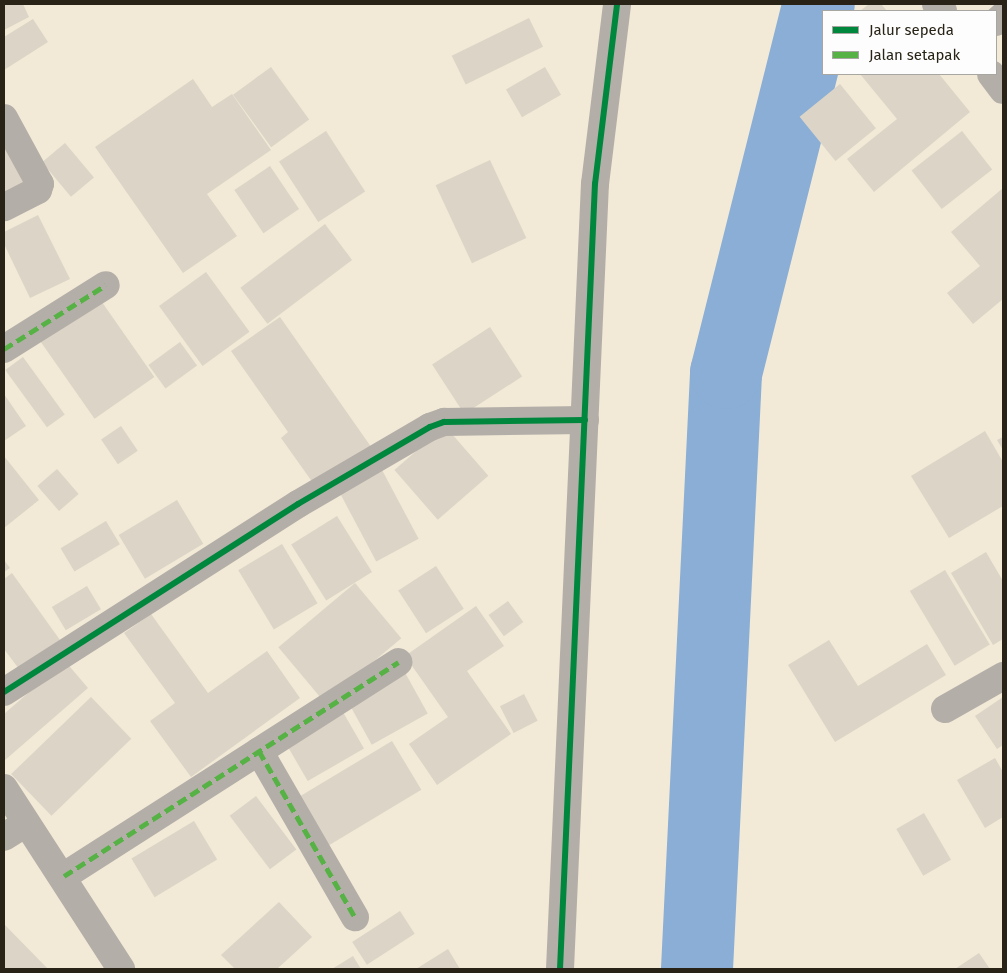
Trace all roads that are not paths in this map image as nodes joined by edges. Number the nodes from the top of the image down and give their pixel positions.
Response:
1 (617, 4) edge
2 (992, 75) edge
3 (1003, 90) edge
4 (4, 118) edge
5 (4, 207) edge
6 (106, 285) dead end
7 (4, 349) edge
8 (585, 420) junction
9 (398, 662) dead end
10 (1003, 676) edge
11 (4, 692) edge
12 (945, 710) dead end
13 (259, 751) junction
14 (4, 788) edge
15 (15, 830) edge
16 (64, 876) junction
17 (355, 917) dead end
18 (121, 969) edge
19 (560, 969) edge

1 - 8 street
2 - 3 street
4 - 5 street
6 - 7 street
8 - 11 street
8 - 19 street
9 - 13 street
10 - 12 street
13 - 16 street
13 - 17 street
14 - 15 street
15 - 16 street
16 - 18 street

